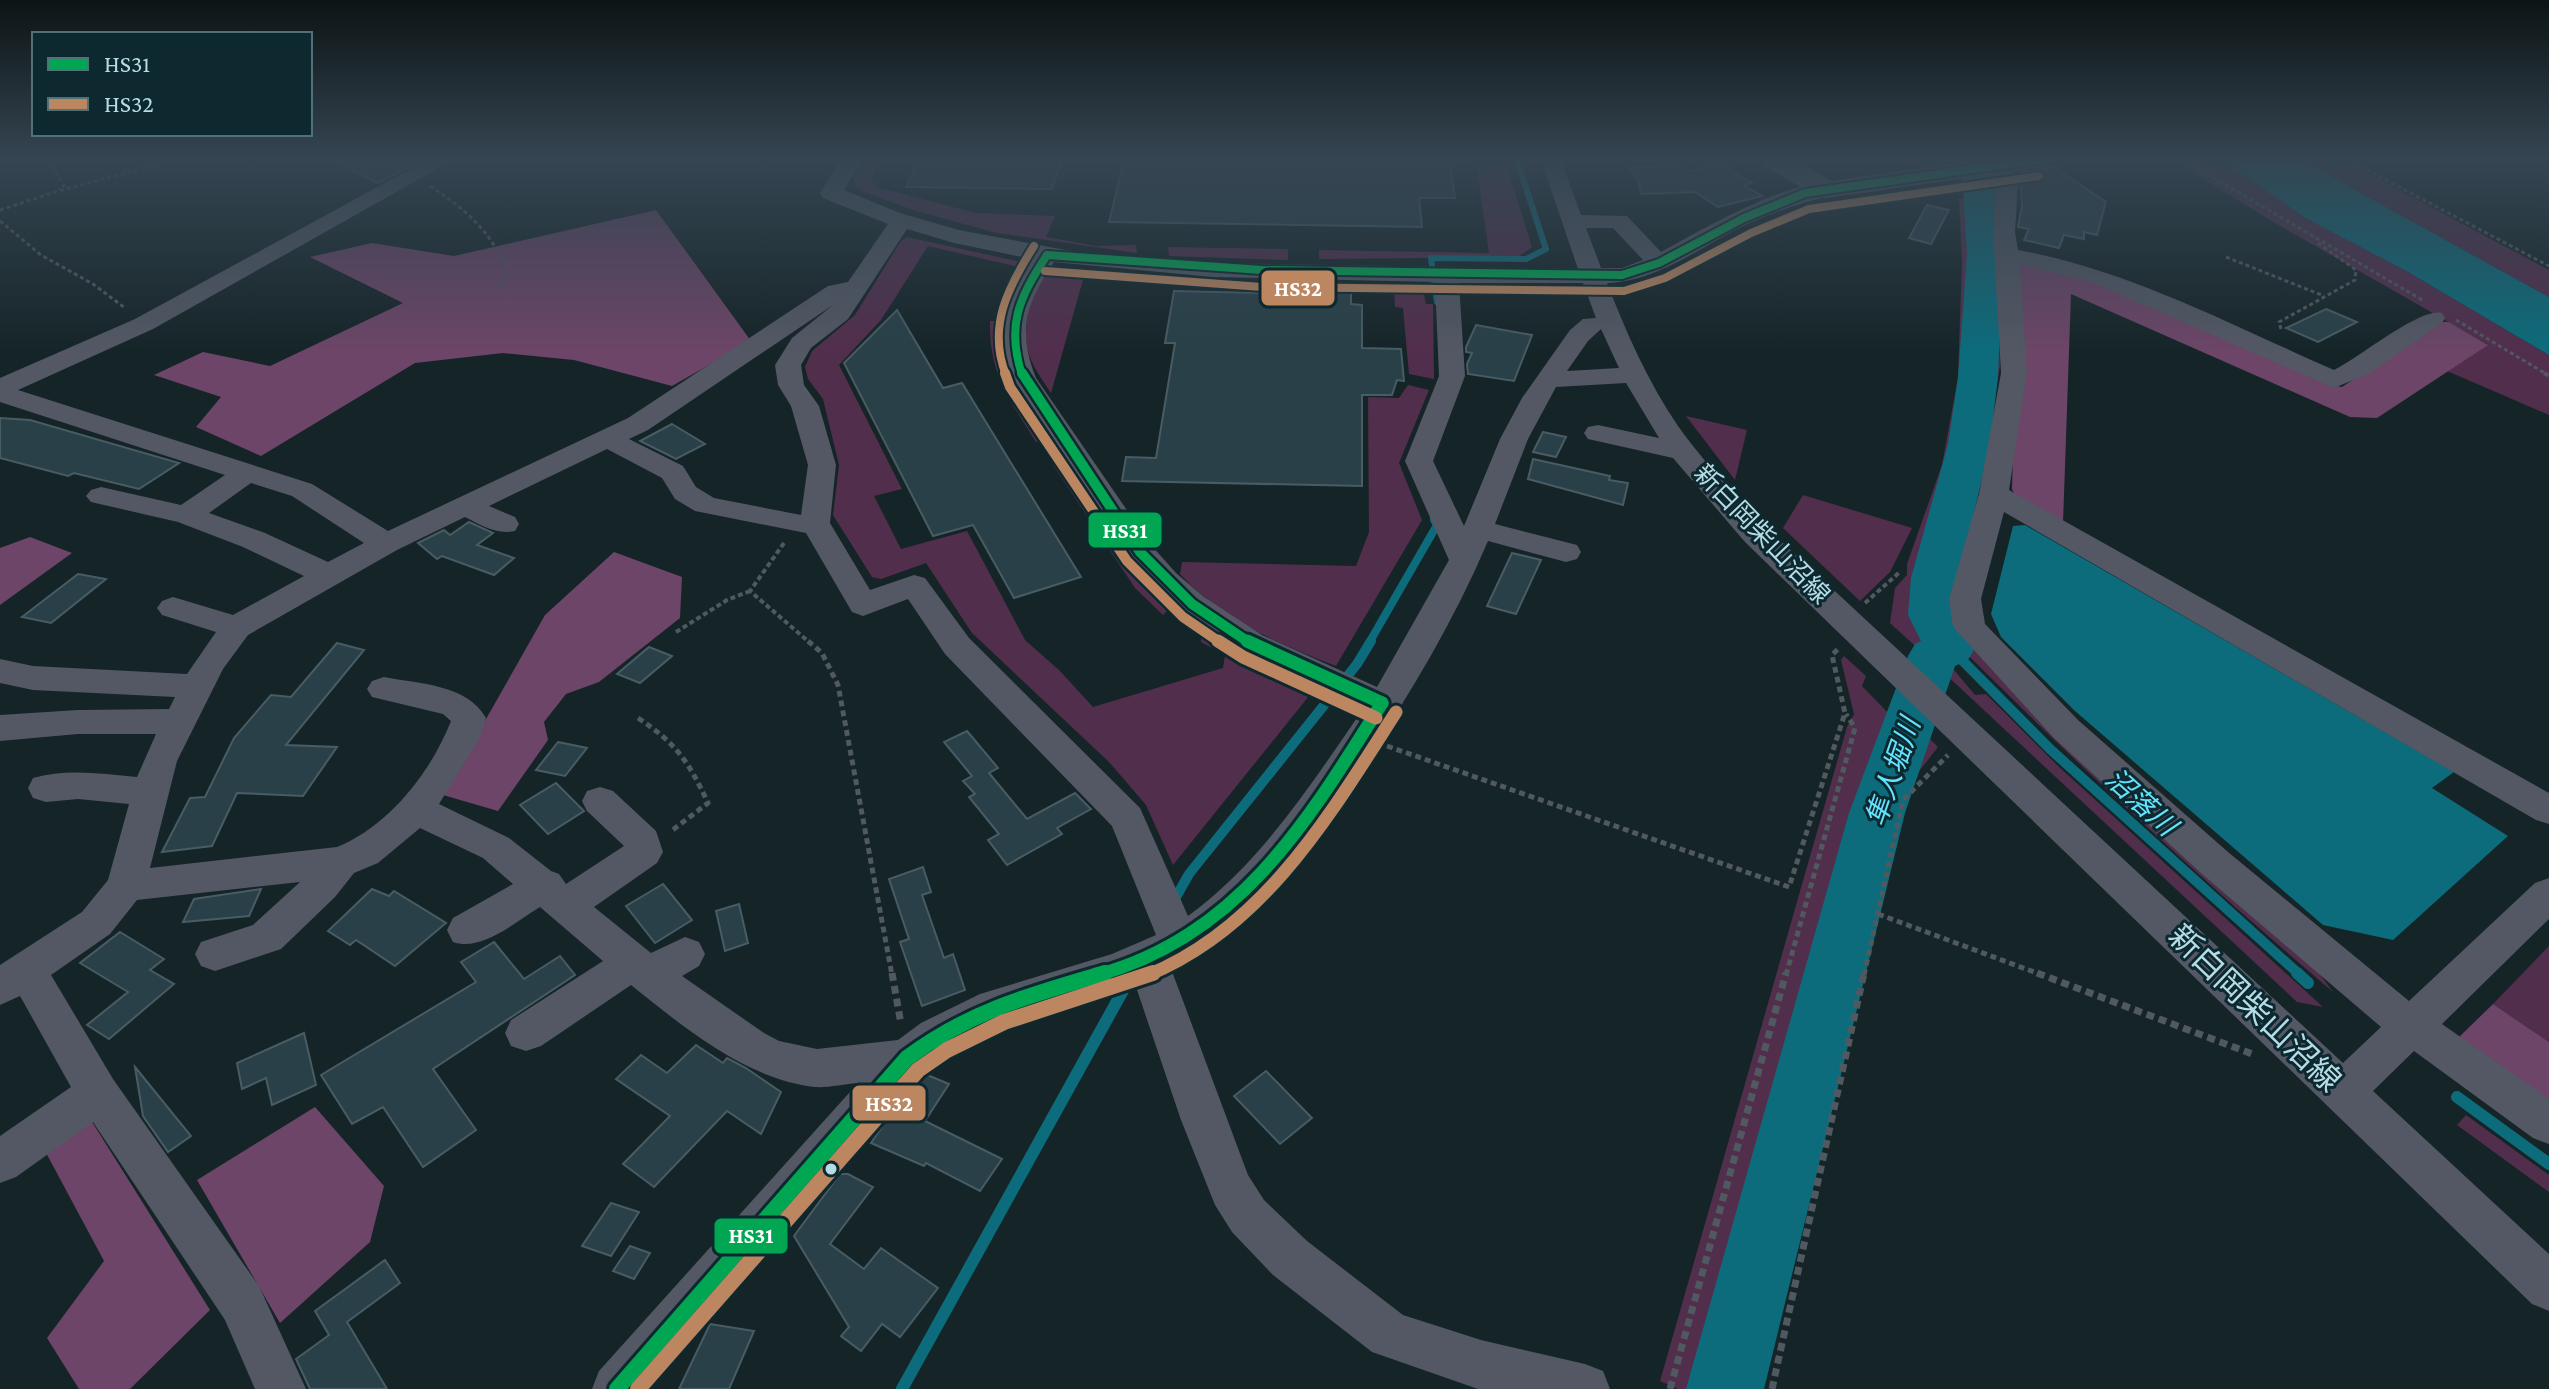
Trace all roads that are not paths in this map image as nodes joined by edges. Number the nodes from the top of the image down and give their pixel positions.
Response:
1 (324, 225) edge
2 (898, 225) edge
3 (915, 225) edge
4 (1574, 225) edge
5 (1623, 225) edge
6 (1731, 225) edge
7 (2004, 225) edge
8 (1047, 255) junction
9 (2008, 255) junction
10 (1659, 263) junction
11 (1447, 275) junction
12 (1592, 276) junction
13 (856, 288) junction
14 (2440, 314) road end
15 (1592, 324) dead end
16 (1635, 375) junction
17 (1547, 380) junction
18 (0, 391) edge
19 (1598, 433) dead end
20 (606, 438) junction
21 (1682, 451) junction
22 (246, 473) junction
23 (1994, 494) junction
24 (101, 496) dead end
25 (465, 506) junction
26 (186, 515) junction
27 (504, 524) dead end
28 (807, 524) junction
29 (1477, 529) junction
30 (386, 543) junction
31 (1566, 552) dead end
32 (1464, 560) junction
33 (329, 575) junction
34 (173, 608) dead end
35 (237, 627) junction
36 (0, 671) edge
37 (197, 686) junction
38 (384, 689) dead end
39 (1371, 720) junction
40 (180, 721) junction
41 (0, 728) edge
42 (46, 788) dead end
43 (148, 792) junction
44 (600, 801) dead end
45 (417, 810) junction
46 (2549, 810) edge
47 (341, 862) junction
48 (126, 886) junction
49 (2549, 894) edge
50 (555, 895) junction
51 (467, 930) dead end
52 (1163, 951) junction
53 (215, 954) dead end
54 (685, 954) dead end
55 (640, 969) junction
56 (13, 979) edge
57 (2413, 1027) junction
58 (526, 1033) dead end
59 (907, 1058) junction
60 (2342, 1092) junction
61 (98, 1093) junction
62 (2549, 1124) edge
63 (0, 1162) edge
64 (2549, 1287) edge
65 (281, 1389) edge
66 (617, 1389) edge
67 (1585, 1389) edge

1 - 18 street
2 - 13 street
3 - 8 street
4 - 12 street, 新白岡柴山沼線
5 - 10 street
6 - 10 street
7 - 9 street
8 - 11 street
8 - 39 street
9 - 14 street
9 - 23 street
10 - 12 street
11 - 12 street
11 - 32 street
12 - 16 street, 新白岡柴山沼線
13 - 20 street
13 - 28 street
15 - 17 street
16 - 17 street
16 - 21 street, 新白岡柴山沼線
17 - 29 street
18 - 22 street
19 - 21 street
20 - 25 street
20 - 28 street
21 - 60 street, 新白岡柴山沼線
22 - 26 street
22 - 30 street
23 - 46 street
23 - 57 street
24 - 26 street
25 - 27 street
25 - 30 street
26 - 33 street
28 - 52 street
29 - 31 street
29 - 32 street
30 - 33 street
32 - 39 street
33 - 35 street
34 - 35 street
35 - 37 street
36 - 37 street
37 - 40 street
38 - 45 street
39 - 52 street
40 - 41 street
40 - 43 street
42 - 43 street
43 - 48 street
44 - 50 street
45 - 47 street
45 - 50 street
47 - 48 street
47 - 53 street
48 - 56 street
49 - 57 street
50 - 51 street
50 - 55 street
52 - 59 street
52 - 67 street
54 - 55 street
55 - 58 street
55 - 59 street
56 - 61 street
57 - 60 street
57 - 62 street
59 - 66 street
60 - 64 street, 新白岡柴山沼線
61 - 63 street
61 - 65 street

